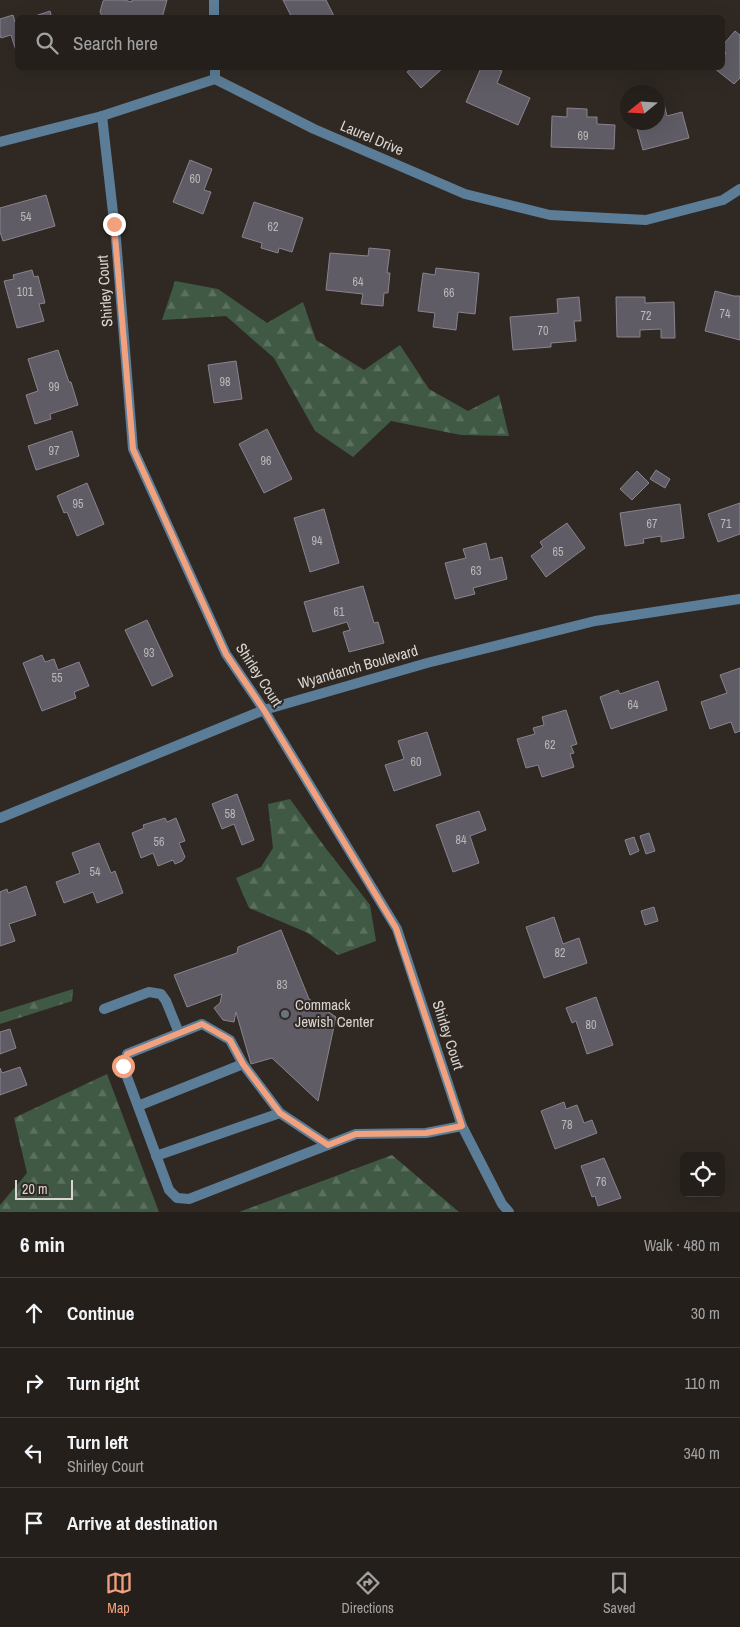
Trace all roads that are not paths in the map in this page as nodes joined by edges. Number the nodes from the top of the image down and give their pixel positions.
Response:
1 (214, 0) edge
2 (214, 15) edge
3 (215, 70) edge
4 (215, 79) junction
5 (102, 116) junction
6 (0, 142) edge
7 (740, 189) edge
8 (740, 599) edge
9 (264, 710) junction
10 (0, 818) edge
11 (104, 1009) dead end
12 (179, 1033) junction
13 (243, 1064) junction
14 (138, 1106) junction
15 (280, 1113) junction
16 (462, 1126) junction
17 (328, 1145) junction
18 (156, 1156) junction
19 (509, 1212) edge

1 - 2 street
3 - 4 street
4 - 5 street
4 - 7 street, Laurel Drive
5 - 6 street
5 - 9 street, Shirley Court
8 - 9 street, Wyandanch Boulevard
9 - 10 street, Wyandanch Boulevard
9 - 16 street, Shirley Court
11 - 12 street
12 - 13 street
12 - 14 street
13 - 14 street
13 - 15 street
14 - 18 street
15 - 17 street
15 - 18 street
16 - 17 street
16 - 19 street, Shirley Court
17 - 18 street

